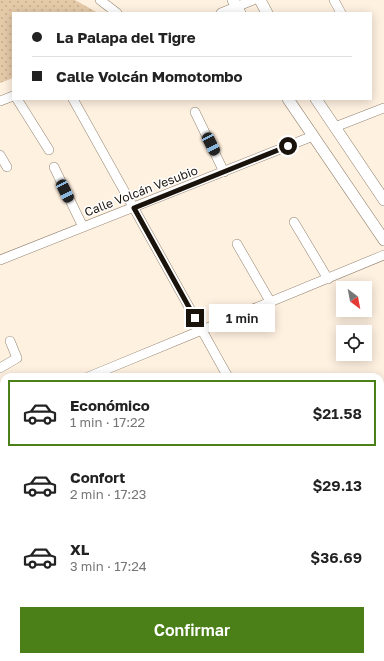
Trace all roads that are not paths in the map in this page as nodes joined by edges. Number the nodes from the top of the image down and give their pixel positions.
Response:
1 (100, 0) edge
2 (253, 0) edge
3 (260, 0) edge
4 (334, 0) edge
5 (236, 7) edge
6 (116, 12) edge
7 (224, 12) edge
8 (266, 12) edge
9 (340, 12) edge
10 (12, 96) edge
11 (18, 100) edge
12 (74, 100) edge
13 (289, 100) edge
14 (317, 100) edge
15 (0, 102) edge
16 (384, 108) edge
17 (194, 112) dead end
18 (335, 128) junction
19 (313, 136) junction
20 (49, 150) dead end
21 (0, 155) edge
22 (7, 167) dead end
23 (54, 167) dead end
24 (224, 172) junction
25 (384, 200) edge
26 (134, 208) junction
27 (294, 222) dead end
28 (83, 227) junction
29 (384, 240) edge
30 (237, 244) dead end
31 (384, 255) edge
32 (0, 260) edge
33 (328, 279) junction
34 (271, 303) junction
35 (202, 332) junction
36 (10, 341) dead end
37 (0, 368) edge
38 (98, 373) edge
39 (226, 373) edge

1 - 6 street
2 - 5 street
3 - 8 street
4 - 9 street
5 - 7 street
10 - 15 street
11 - 20 street
12 - 26 street
13 - 19 street
14 - 18 street
16 - 18 street
17 - 24 street
18 - 25 street
19 - 24 street, Calle Volcán Vesubio
19 - 29 street
21 - 22 street
23 - 28 street
24 - 26 street, Calle Volcán Vesubio
26 - 28 street, Calle Volcán Vesubio
26 - 35 street
27 - 33 street
28 - 32 street, Calle Volcán Vesubio
30 - 34 street
31 - 33 street
33 - 34 street
34 - 35 street
35 - 38 street
35 - 39 street
36 - 37 street

